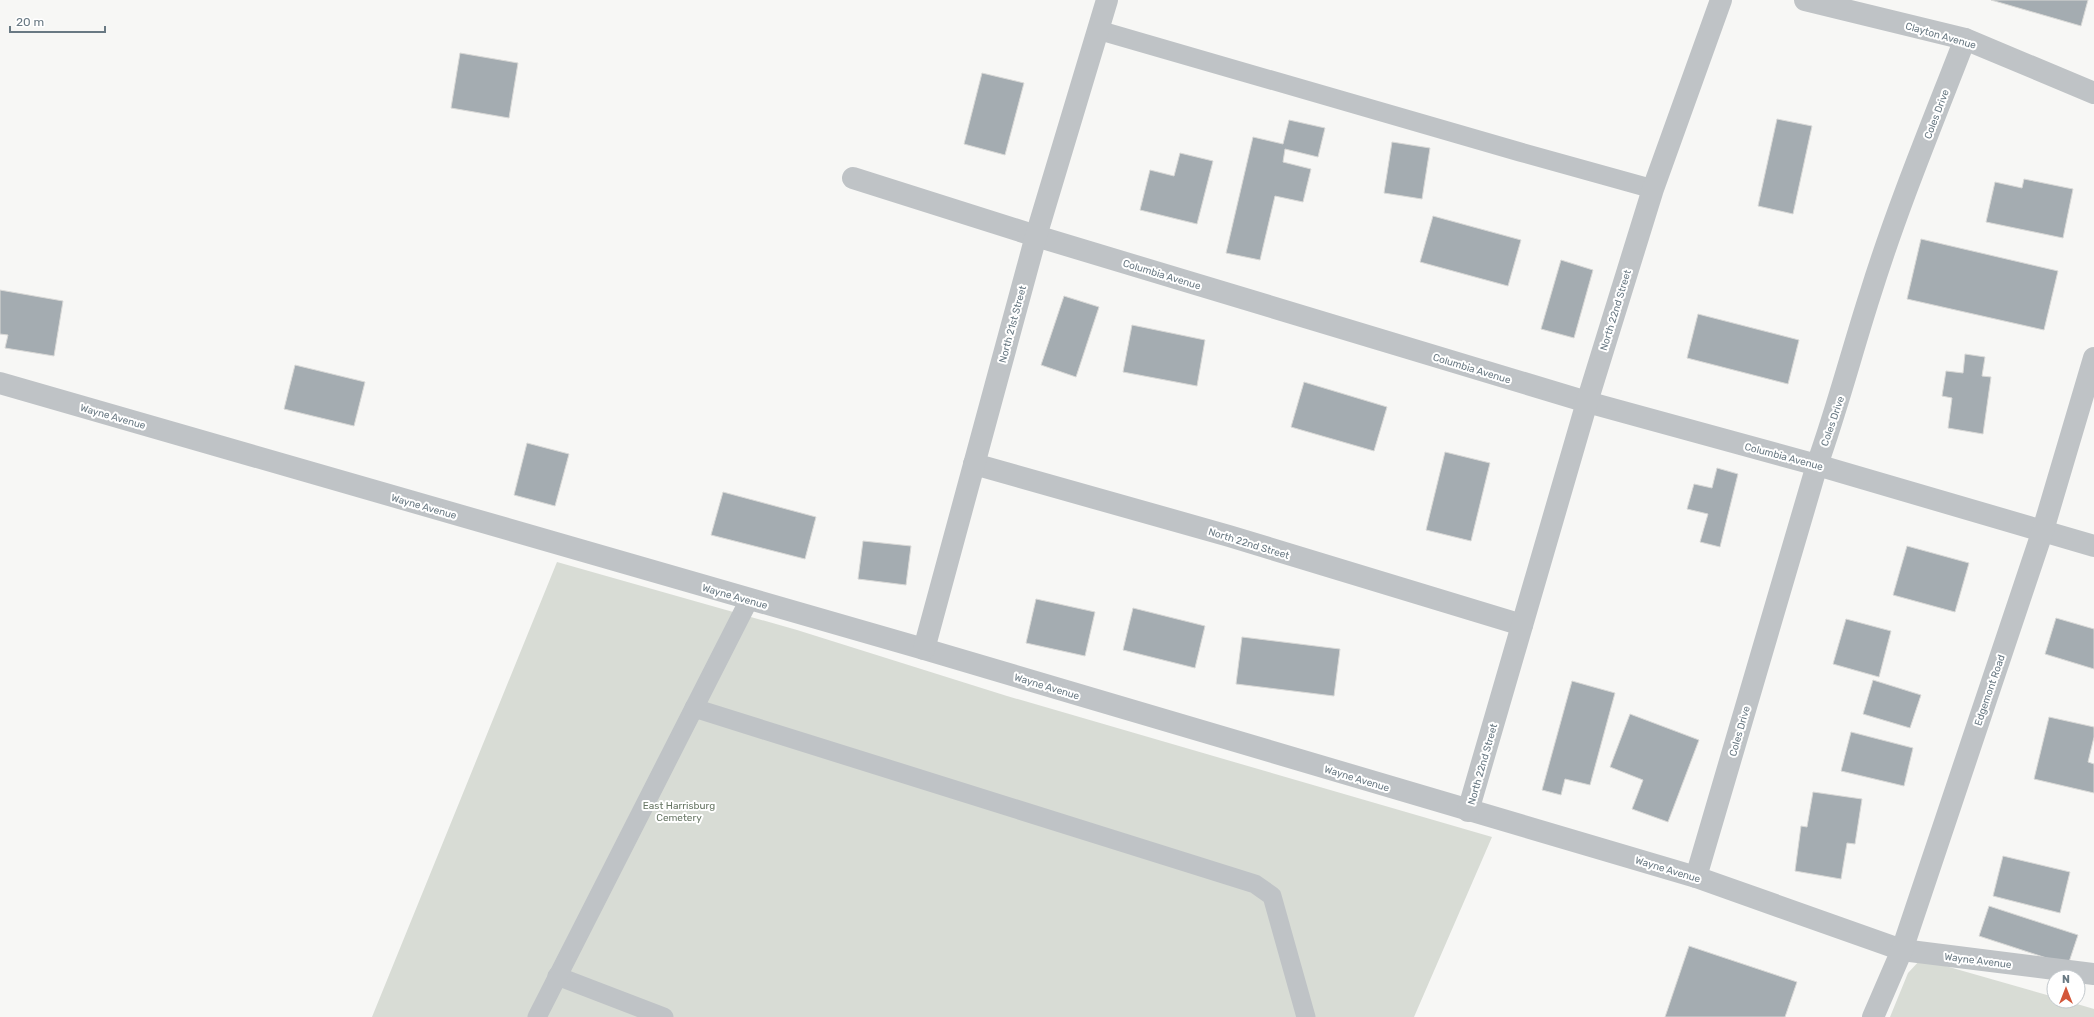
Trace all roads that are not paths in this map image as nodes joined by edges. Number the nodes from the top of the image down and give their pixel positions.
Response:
1 (1107, 0) edge
2 (1721, 0) edge
3 (1805, 0) edge
4 (1098, 30) junction
5 (1965, 40) junction
6 (2094, 93) edge
7 (853, 178) dead end
8 (1653, 189) junction
9 (1036, 236) junction
10 (2094, 358) edge
11 (0, 384) edge
12 (1587, 402) junction
13 (974, 464) junction
14 (1817, 465) junction
15 (2043, 530) junction
16 (2094, 546) edge
17 (748, 600) junction
18 (1522, 625) junction
19 (924, 649) junction
20 (694, 708) junction
21 (1468, 811) junction
22 (1696, 877) junction
23 (1902, 950) junction
24 (2094, 974) edge
25 (557, 976) junction
26 (537, 1017) edge
27 (664, 1017) edge
28 (1306, 1017) edge
29 (1873, 1017) edge

1 - 4 street, North 21st Street
2 - 8 street, North 22nd Street
3 - 5 street, Clayton Avenue
4 - 8 lane
4 - 9 street, North 21st Street
5 - 6 street, Clayton Avenue
5 - 14 street, Coles Drive
7 - 9 street, Columbia Avenue
8 - 12 street, North 22nd Street
9 - 12 street, Columbia Avenue
9 - 13 street, North 21st Street
10 - 15 street, Edgemont Road
11 - 17 street, Wayne Avenue
12 - 14 street, Columbia Avenue
12 - 18 street, North 22nd Street
13 - 18 street, North 22nd Street
13 - 19 street, North 21st Street
14 - 15 street, Columbia Avenue
14 - 22 street, Coles Drive
15 - 16 street, Columbia Avenue
15 - 23 street, Edgemont Road
17 - 19 street, Wayne Avenue
17 - 20 lane
18 - 21 street, North 22nd Street
19 - 21 street, Wayne Avenue
20 - 25 lane
20 - 28 lane
21 - 22 street, Wayne Avenue
22 - 23 street, Wayne Avenue
23 - 24 street, Wayne Avenue
23 - 29 street, Edgemont Road
25 - 26 lane
25 - 27 lane

